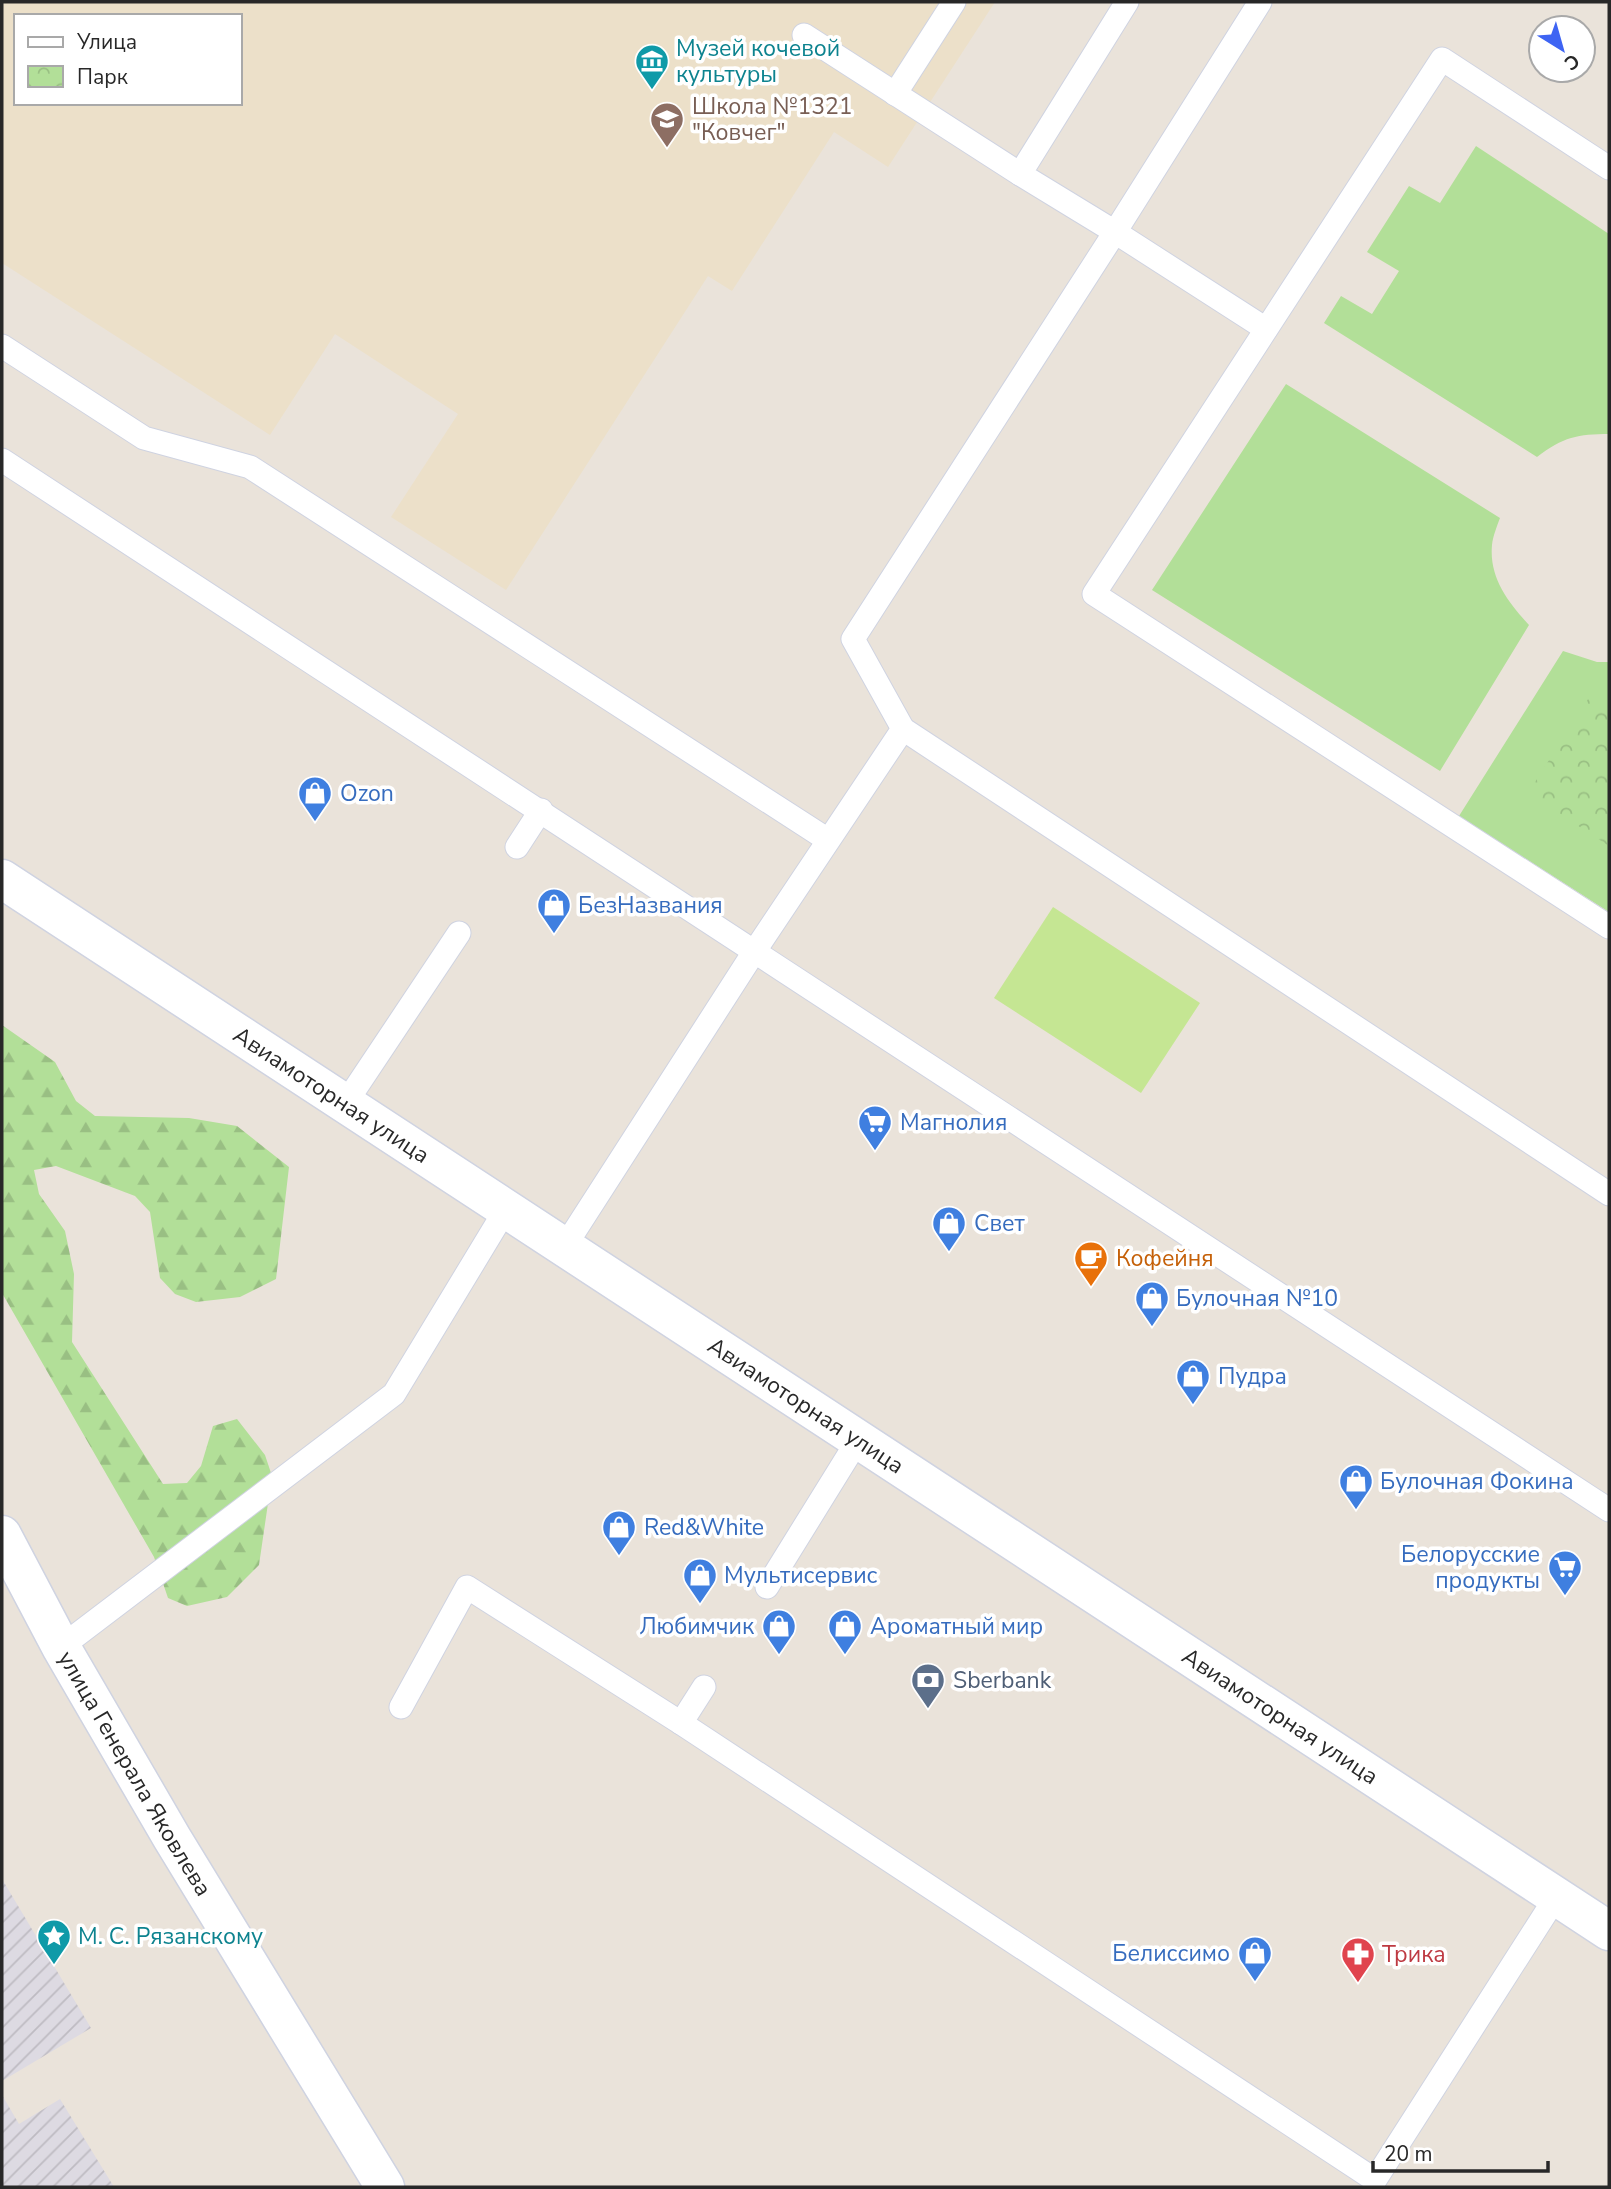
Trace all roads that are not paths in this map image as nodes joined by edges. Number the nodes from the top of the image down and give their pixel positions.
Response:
1 (954, 2) edge
2 (1127, 2) edge
3 (1260, 2) edge
4 (804, 35) dead end
5 (895, 94) junction
6 (1609, 168) edge
7 (1020, 174) junction
8 (1115, 232) junction
9 (1265, 329) junction
10 (2, 346) edge
11 (2, 460) edge
12 (903, 729) junction
13 (541, 810) junction
14 (828, 840) junction
15 (517, 847) dead end
16 (2, 879) edge
17 (1609, 927) edge
18 (459, 933) dead end
19 (754, 952) junction
20 (345, 1104) junction
21 (1609, 1194) edge
22 (506, 1209) junction
23 (565, 1246) junction
24 (858, 1440) junction
25 (1609, 1510) edge
26 (2, 1535) edge
27 (766, 1587) dead end
28 (61, 1647) junction
29 (704, 1687) dead end
30 (401, 1707) dead end
31 (681, 1723) junction
32 (1556, 1897) junction
33 (1609, 1931) edge
34 (385, 2187) edge

1 - 5 lane
2 - 7 lane
3 - 8 lane
4 - 5 lane
5 - 7 lane
6 - 9 lane
7 - 8 lane
8 - 9 lane
8 - 12 lane
9 - 17 lane
10 - 14 lane
11 - 13 lane
12 - 14 lane
12 - 21 lane
13 - 15 lane
13 - 19 lane
14 - 19 lane
16 - 20 street, Авиамоторная улица
18 - 20 lane
19 - 23 lane
19 - 25 lane
20 - 22 street, Авиамоторная улица
22 - 23 street, Авиамоторная улица
22 - 28 lane
23 - 24 street, Авиамоторная улица
24 - 27 lane
24 - 32 street, Авиамоторная улица
26 - 28 street, улица Генерала Яковлева
28 - 34 street, улица Генерала Яковлева
29 - 31 lane
30 - 31 lane
31 - 32 lane
32 - 33 street, Авиамоторная улица

